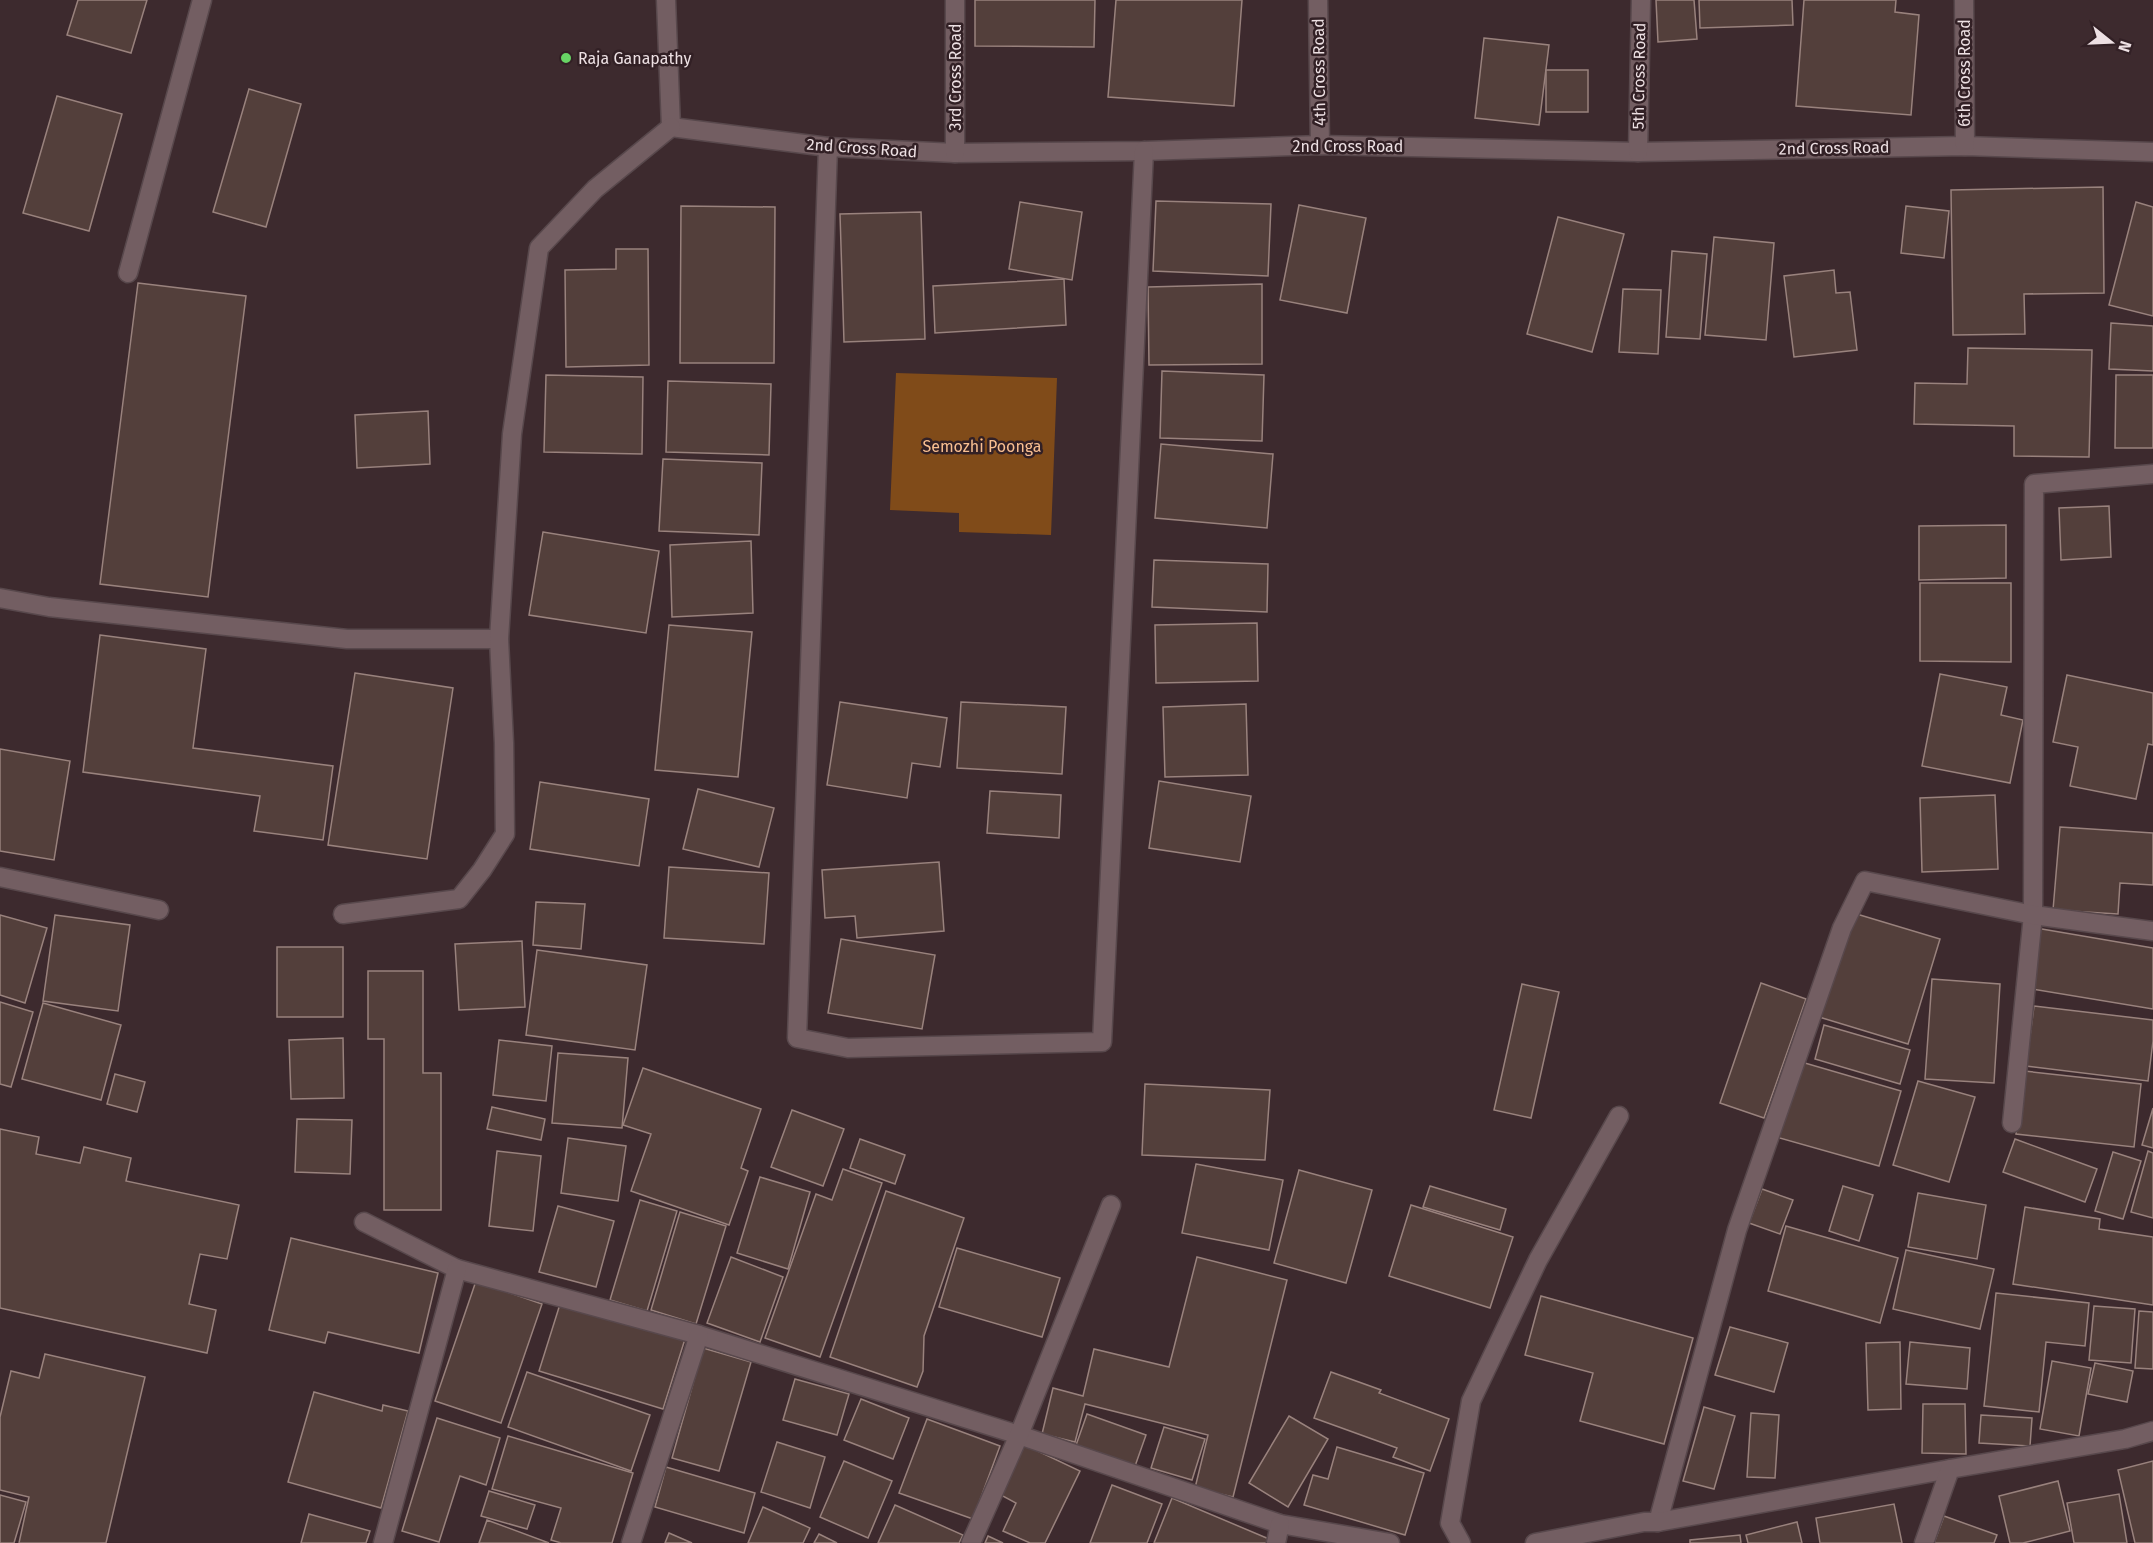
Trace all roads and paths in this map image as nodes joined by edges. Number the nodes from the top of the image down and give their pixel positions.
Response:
1 (202, 0) edge
2 (666, 0) edge
3 (955, 0) edge
4 (1318, 0) edge
5 (1641, 0) edge
6 (1964, 0) edge
7 (671, 127) junction
8 (1320, 145) junction
9 (1965, 146) junction
10 (828, 147) junction
11 (1144, 151) junction
12 (1638, 152) junction
13 (2153, 152) edge
14 (955, 153) junction
15 (128, 273) dead end
16 (2153, 474) edge
17 (0, 598) edge
18 (499, 639) junction
19 (0, 877) edge
20 (159, 910) dead end
21 (343, 914) dead end
22 (2033, 915) junction
23 (2153, 931) edge
24 (1619, 1116) dead end
25 (2012, 1123) dead end
26 (1111, 1205) dead end
27 (364, 1222) dead end
28 (457, 1269) junction
29 (699, 1335) junction
30 (2153, 1431) edge
31 (1019, 1435) junction
32 (1950, 1469) junction
33 (1658, 1522) junction
34 (1280, 1524) junction
35 (383, 1543) edge
36 (631, 1543) edge
37 (971, 1543) edge
38 (1276, 1543) edge
39 (1390, 1543) edge
40 (1461, 1543) edge
41 (1535, 1543) edge
42 (1924, 1543) edge

1 - 15 street
2 - 7 street
3 - 14 street, 3rd Cross Road
4 - 8 street, 4th Cross Road
5 - 12 street, 5th Cross Road
6 - 9 street, 6th Cross Road
7 - 10 street, 2nd Cross Road
7 - 18 street
8 - 11 street, 2nd Cross Road
8 - 12 street, 2nd Cross Road
9 - 12 street, 2nd Cross Road
9 - 13 street, 2nd Cross Road
10 - 11 street
10 - 14 street, 2nd Cross Road
11 - 14 street, 2nd Cross Road
16 - 22 street
17 - 18 street
18 - 21 street
19 - 20 street
22 - 23 street
22 - 25 street
22 - 33 street
24 - 40 street
26 - 31 street
27 - 28 street
28 - 29 street
28 - 35 street
29 - 31 street
29 - 36 street
30 - 32 street
31 - 34 street
31 - 37 street
32 - 33 street
32 - 42 street
33 - 41 street
34 - 38 street
34 - 39 street

